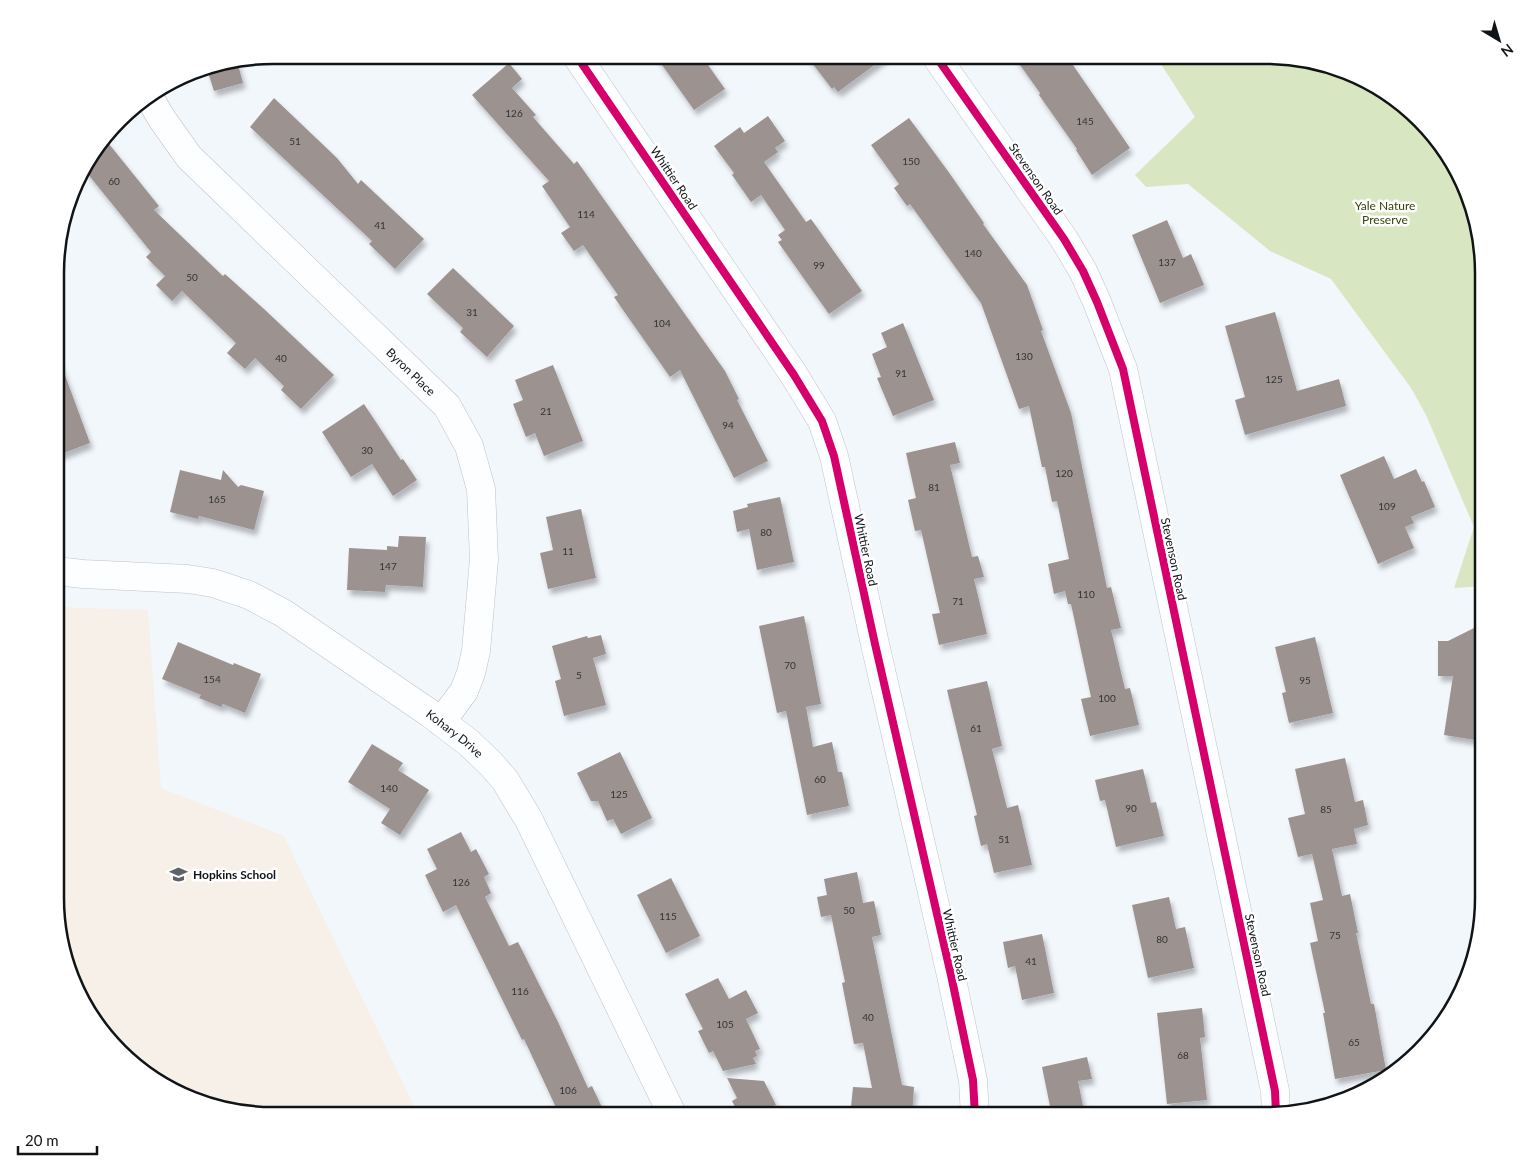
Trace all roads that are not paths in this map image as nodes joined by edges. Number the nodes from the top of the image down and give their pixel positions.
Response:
1 (582, 64) edge
2 (941, 64) edge
3 (152, 102) edge
4 (64, 573) edge
5 (441, 722) junction
6 (669, 1107) edge
7 (974, 1107) edge
8 (1276, 1107) edge

1 - 7 street, Whittier Road
2 - 8 street, Stevenson Road
3 - 5 street, Byron Place
4 - 5 street, Kohary Drive
5 - 6 street, Kohary Drive

